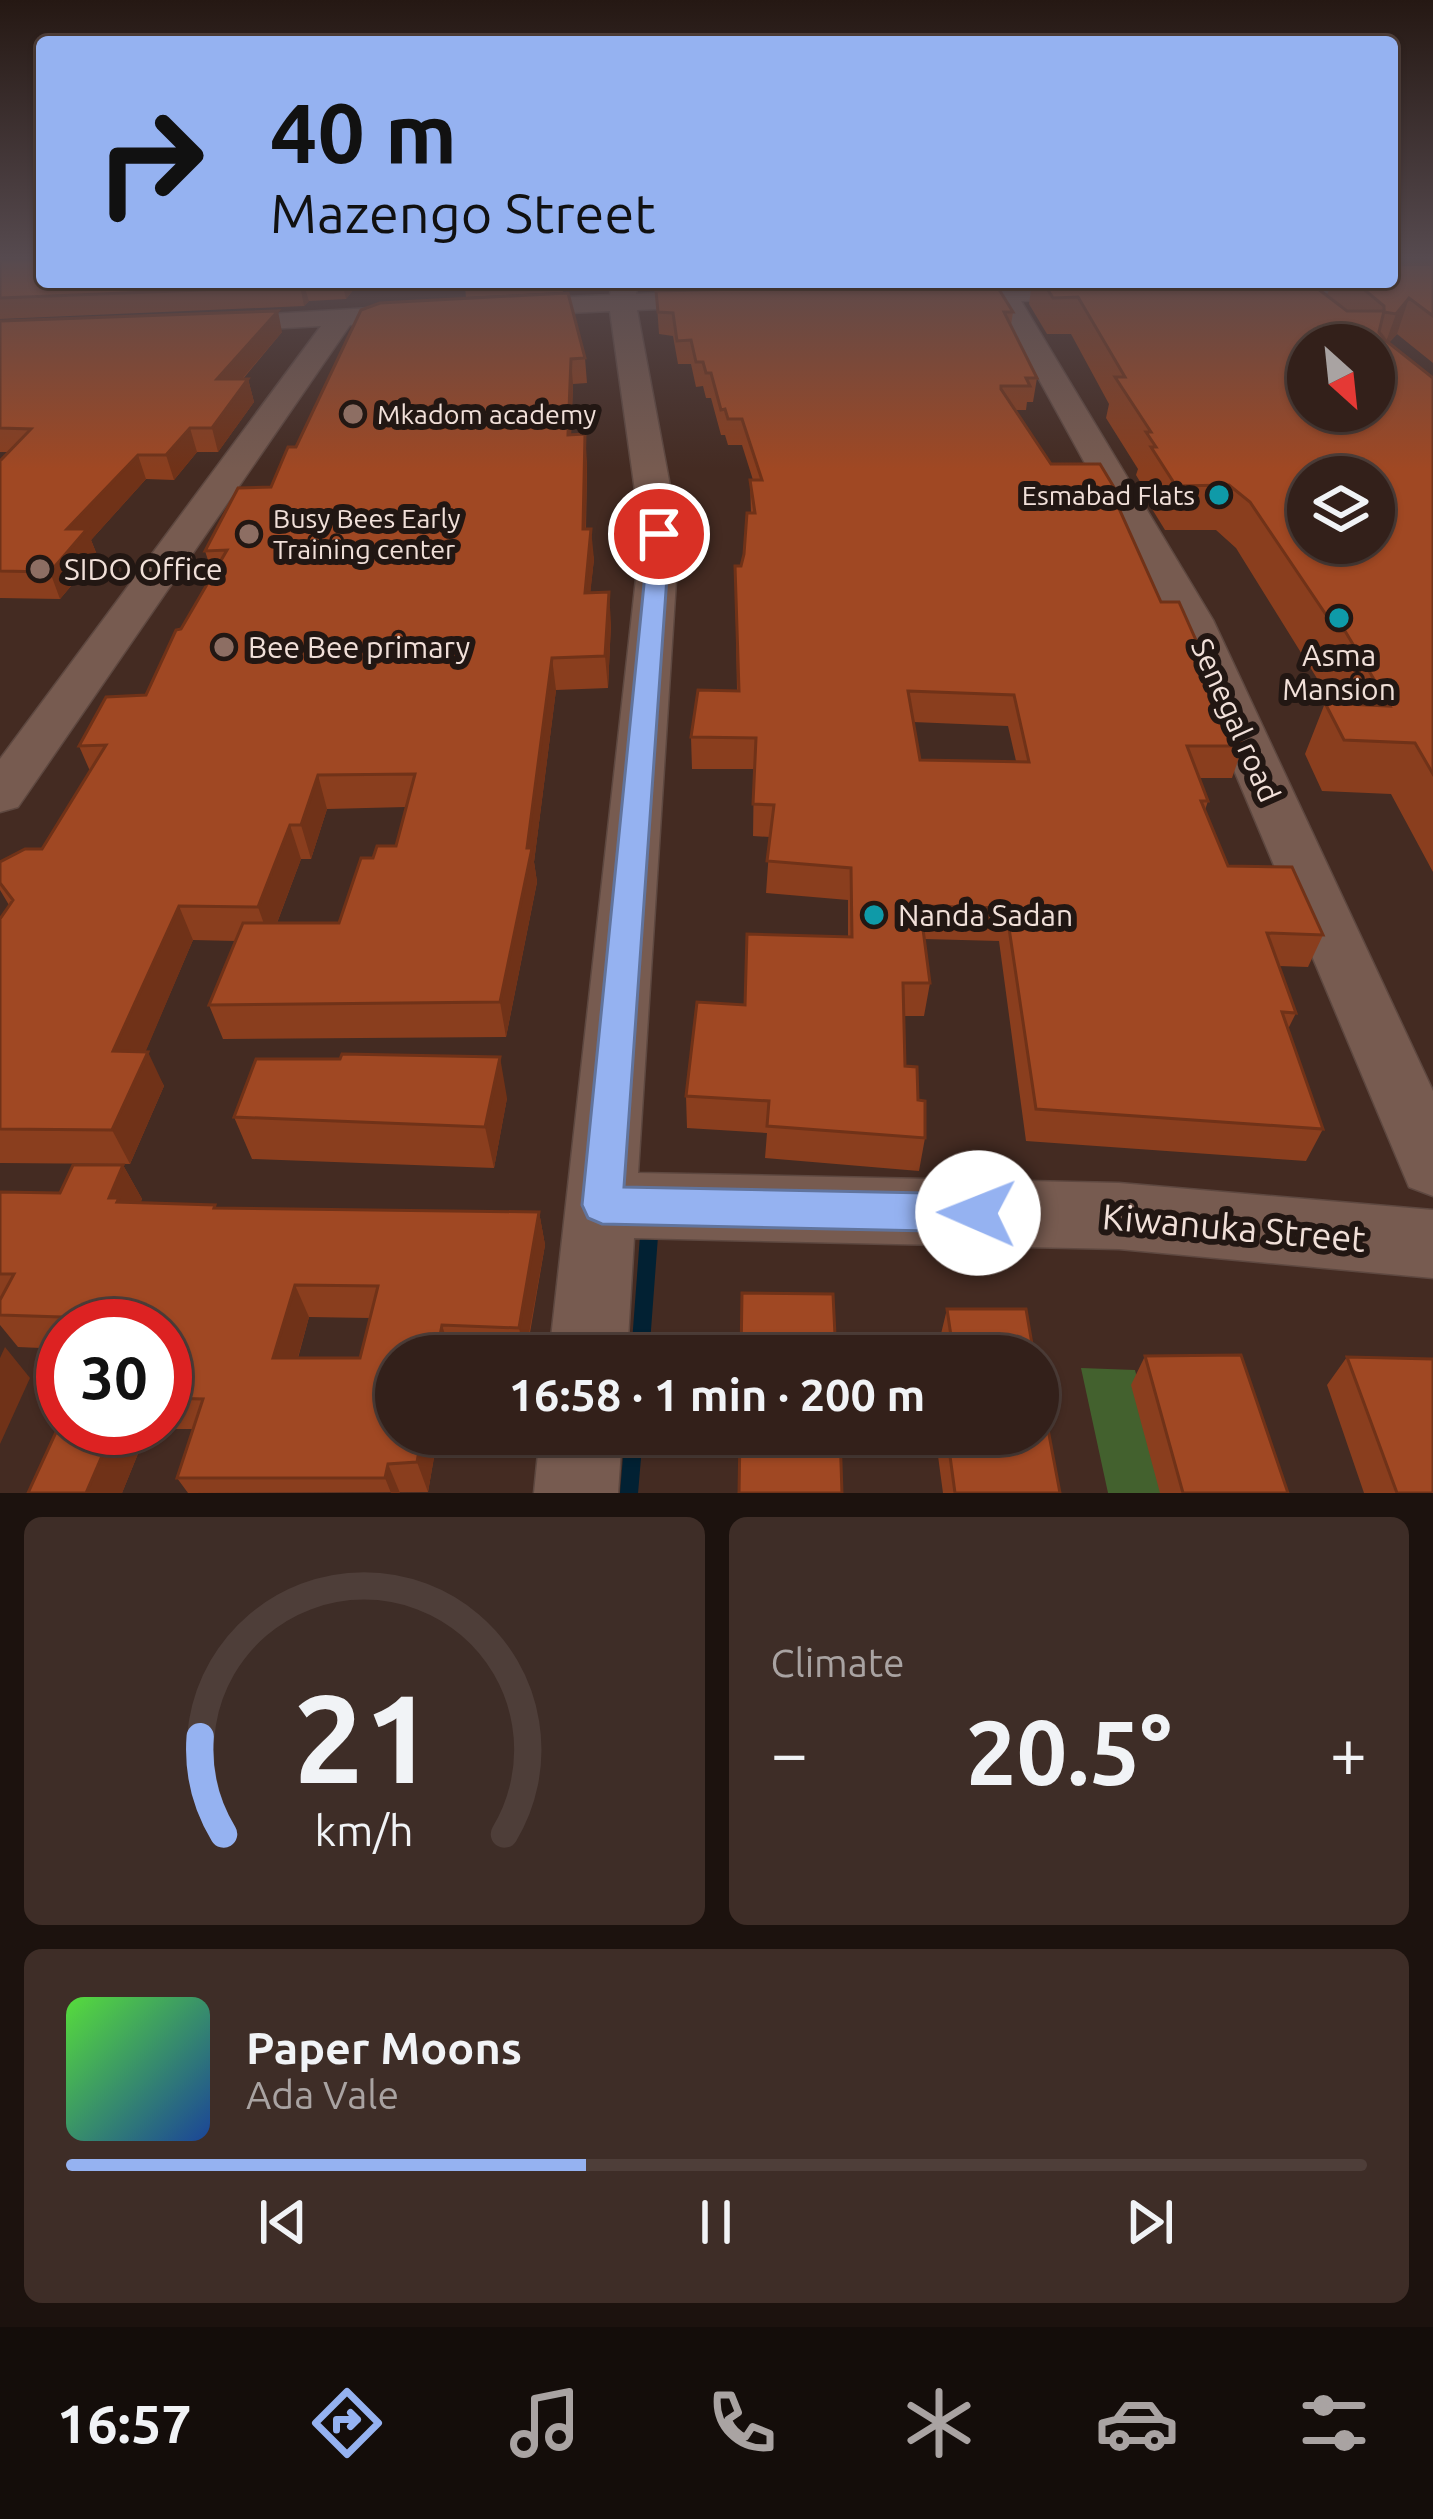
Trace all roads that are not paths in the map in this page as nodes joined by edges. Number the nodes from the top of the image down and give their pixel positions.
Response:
1 (333, 330) edge
2 (629, 330) edge
3 (1027, 330) edge
4 (0, 795) edge
5 (1433, 1165) edge
6 (602, 1205) junction
7 (1433, 1244) edge
8 (590, 1335) edge
9 (579, 1455) edge
10 (576, 1493) edge

1 - 4 street
2 - 6 street
3 - 5 street, Senegal road
6 - 7 street, Kiwanuka Street
6 - 8 street
9 - 10 street

